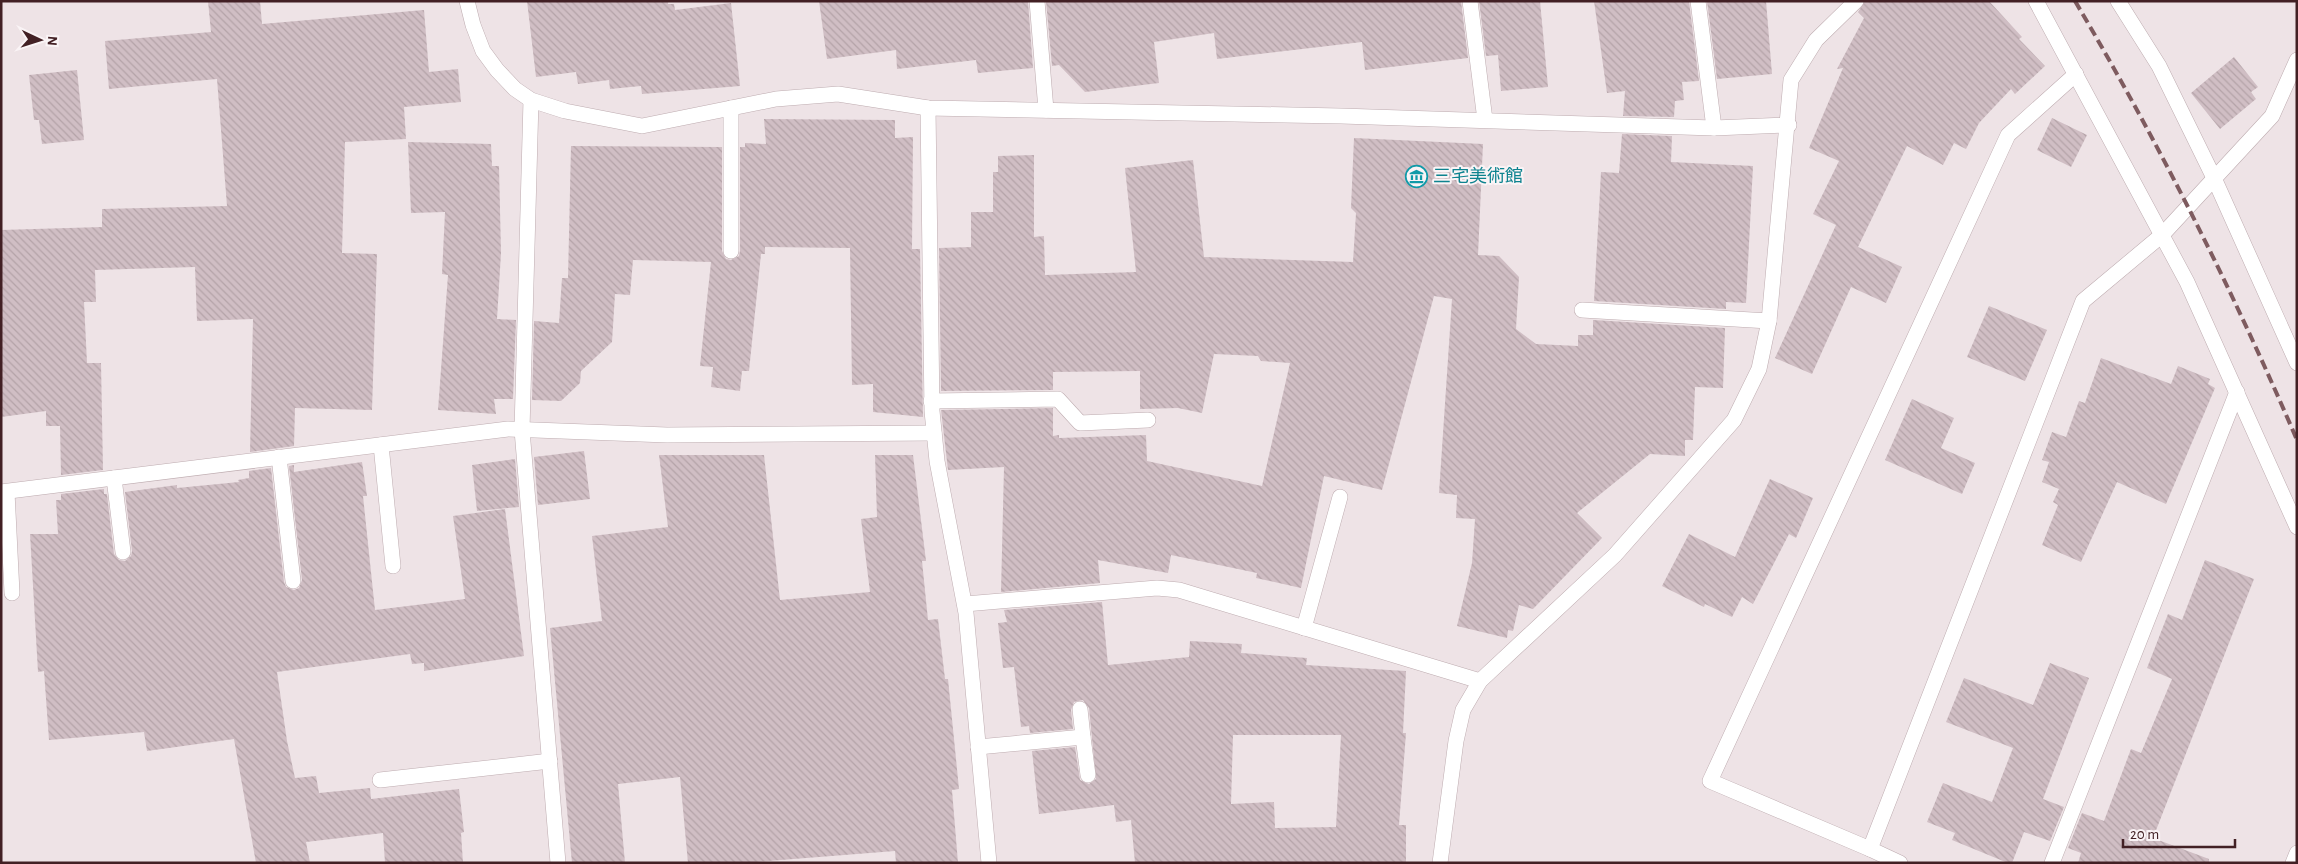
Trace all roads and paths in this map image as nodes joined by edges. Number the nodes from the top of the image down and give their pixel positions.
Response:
1 (467, 1) edge
2 (1037, 1) edge
3 (1470, 1) edge
4 (1698, 1) edge
5 (1856, 1) edge
6 (2036, 1) edge
7 (2118, 1) edge
8 (2297, 60) edge
9 (2076, 74) junction
10 (531, 100) junction
11 (732, 108) junction
12 (928, 108) junction
13 (1046, 110) junction
14 (1485, 120) junction
15 (1789, 125) junction
16 (1714, 128) junction
17 (2214, 178) junction
18 (2162, 235) junction
19 (731, 251) dead end
20 (1582, 310) dead end
21 (1769, 321) junction
22 (2297, 363) edge
23 (2237, 392) junction
24 (931, 401) junction
25 (1148, 420) dead end
26 (522, 430) junction
27 (934, 433) junction
28 (381, 445) junction
29 (279, 457) junction
30 (114, 478) junction
31 (4, 492) edge
32 (1340, 497) dead end
33 (2297, 527) edge
34 (124, 552) dead end
35 (393, 566) dead end
36 (293, 581) dead end
37 (12, 593) dead end
38 (965, 604) junction
39 (1304, 628) junction
40 (1480, 681) junction
41 (1080, 709) dead end
42 (1083, 736) junction
43 (978, 747) junction
44 (550, 761) junction
45 (1088, 775) dead end
46 (380, 780) dead end
47 (1870, 849) junction
48 (2297, 853) edge
49 (558, 863) edge
50 (989, 863) edge
51 (1440, 863) edge
52 (1900, 863) edge
53 (2052, 863) edge
54 (2293, 863) edge

1 - 10 street
2 - 13 street
3 - 14 street
4 - 16 street
5 - 15 street
6 - 9 street
7 - 17 street
8 - 17 street
9 - 18 street
9 - 47 street
10 - 11 street
10 - 26 street
11 - 12 street
11 - 19 street
12 - 13 street
12 - 24 street
13 - 14 street
14 - 16 street
15 - 16 street
15 - 21 street
17 - 18 street
17 - 22 street
18 - 23 street
18 - 47 street
20 - 21 street
21 - 40 street
23 - 33 street
23 - 53 street
24 - 25 street
24 - 27 street
26 - 27 street
26 - 28 street
26 - 44 street
27 - 38 street
28 - 29 street
28 - 35 street
29 - 30 street
29 - 36 street
30 - 31 street
30 - 34 street
31 - 37 street
32 - 39 street
38 - 39 street
38 - 43 street
39 - 40 street
40 - 51 street
41 - 42 street
42 - 43 street
42 - 45 street
43 - 50 street
44 - 46 street
44 - 49 street
47 - 52 street
48 - 54 street

